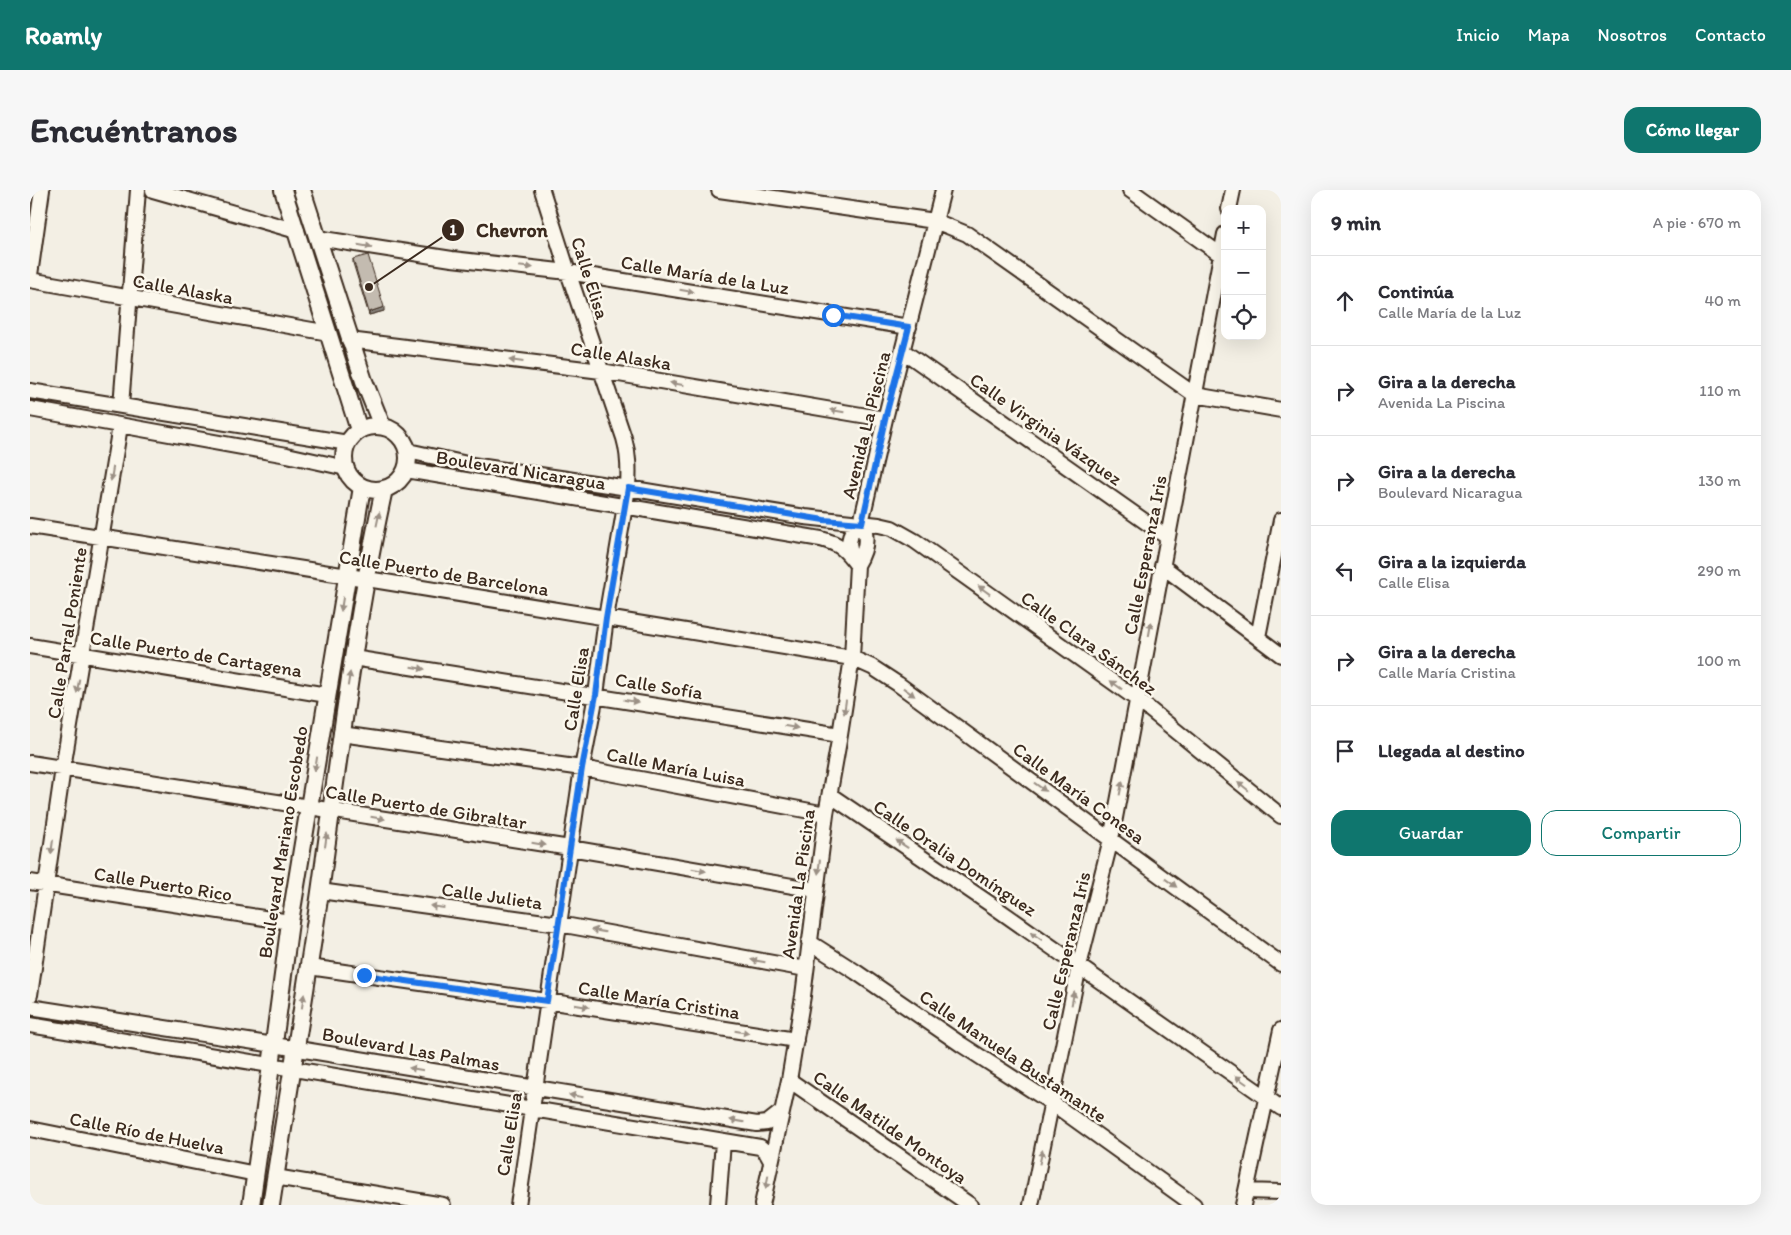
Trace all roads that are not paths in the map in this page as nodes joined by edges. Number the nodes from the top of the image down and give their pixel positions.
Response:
1 (42, 190) edge
2 (138, 190) edge
3 (153, 190) edge
4 (283, 190) edge
5 (302, 190) edge
6 (542, 190) edge
7 (719, 190) edge
8 (943, 190) edge
9 (1130, 190) edge
10 (1233, 190) edge
11 (1231, 205) edge
12 (935, 221) junction
13 (297, 232) junction
14 (317, 238) junction
15 (1221, 256) joint
16 (568, 272) junction
17 (30, 275) edge
18 (30, 280) edge
19 (130, 298) junction
20 (909, 327) junction
21 (329, 333) junction
22 (350, 340) junction
23 (903, 351) junction
24 (601, 371) junction
25 (30, 391) edge
26 (1195, 396) junction
27 (121, 406) junction
28 (30, 409) edge
29 (1281, 410) edge
30 (885, 419) junction
31 (120, 426) junction
32 (382, 426) junction
33 (359, 430) junction
34 (348, 443) junction
35 (408, 451) junction
36 (346, 468) junction
37 (406, 470) junction
38 (362, 487) junction
39 (628, 488) junction
40 (384, 489) junction
41 (625, 507) junction
42 (1281, 520) edge
43 (862, 523) junction
44 (30, 526) edge
45 (102, 537) junction
46 (1168, 537) junction
47 (857, 565) junction
48 (1162, 566) junction
49 (346, 576) junction
50 (367, 579) junction
51 (606, 618) junction
52 (1258, 637) junction
53 (30, 646) edge
54 (83, 654) junction
55 (1281, 655) edge
56 (353, 658) junction
57 (852, 658) junction
58 (327, 695) junction
59 (596, 695) junction
60 (1138, 700) junction
61 (341, 734) junction
62 (840, 734) junction
63 (30, 764) edge
64 (64, 768) junction
65 (582, 768) junction
66 (830, 795) junction
67 (308, 807) junction
68 (330, 810) junction
69 (826, 814) junction
70 (1281, 816) edge
71 (1111, 839) junction
72 (570, 848) junction
73 (30, 882) edge
74 (47, 885) junction
75 (816, 890) junction
76 (320, 891) junction
77 (290, 922) junction
78 (559, 924) junction
79 (809, 942) junction
80 (1281, 964) edge
81 (1079, 966) junction
82 (309, 967) junction
83 (806, 969) junction
84 (30, 995) edge
85 (547, 1001) junction
86 (30, 1007) edge
87 (30, 1025) edge
88 (1281, 1030) edge
89 (796, 1040) junction
90 (274, 1045) junction
91 (296, 1049) junction
92 (271, 1066) junction
93 (293, 1070) junction
94 (789, 1080) junction
95 (535, 1089) junction
96 (1266, 1097) junction
97 (1052, 1103) junction
98 (1281, 1108) edge
99 (532, 1110) junction
100 (781, 1112) junction
101 (763, 1124) junction
102 (30, 1129) edge
103 (723, 1142) junction
104 (760, 1147) junction
105 (771, 1161) junction
106 (256, 1174) junction
107 (275, 1177) junction
108 (1281, 1192) edge
109 (1245, 1198) edge
110 (250, 1205) edge
111 (271, 1205) edge
112 (443, 1205) edge
113 (518, 1205) edge
114 (718, 1205) edge
115 (762, 1205) edge
116 (970, 1205) edge
117 (1031, 1205) edge
118 (1194, 1205) edge

1 - 17 street
2 - 19 street
3 - 13 street
4 - 13 main road
5 - 14 main road
6 - 16 street, Calle Elisa
7 - 12 street
8 - 12 street, Avenida La Piscina
9 - 15 street
10 - 11 street
12 - 20 street, Avenida La Piscina
12 - 26 street
13 - 21 main road
14 -> 16 street, Calle María de la Luz
14 - 22 main road
15 - 26 street, Calle Esperanza Iris
16 -> 20 street, Calle María de la Luz
16 - 24 street, Calle Elisa
18 - 19 street, Calle Alaska
19 - 21 street, Calle Alaska
19 - 27 street
20 - 23 street, Avenida La Piscina
21 - 33 main road
24 -> 22 street, Calle Alaska
22 - 32 main road
23 - 30 street, Avenida La Piscina
23 - 46 street, Calle Virginia Vázquez
30 -> 24 street, Calle Alaska
24 - 39 street, Calle Elisa
25 - 27 street
26 - 29 street
26 - 46 street, Calle Esperanza Iris
27 - 34 street
28 - 31 street
30 - 43 street, Avenida La Piscina
31 - 36 street
31 -> 45 street, Calle Parral Poniente
32 - 33 main road
32 - 35 main road
33 - 34 main road
34 - 36 main road
35 - 37 main road
35 - 39 street, Boulevard Nicaragua
36 - 38 main road
37 - 40 main road
37 - 41 street, Boulevard Nicaragua
38 - 40 main road
38 - 49 main road, Boulevard Mariano Escobedo
39 - 41 street, Calle Elisa
39 - 43 street, Boulevard Nicaragua
50 -> 40 main road
41 - 47 street, Boulevard Nicaragua
41 - 51 street, Calle Elisa
42 - 52 street
43 - 47 street, Avenida La Piscina
60 -> 43 street, Calle Clara Sánchez
44 - 45 street, Calle Puerto de Barcelona
45 - 49 street, Calle Puerto de Barcelona
45 - 54 street, Calle Parral Poniente
46 - 48 street, Calle Esperanza Iris
47 - 57 street, Avenida La Piscina
48 - 52 street
60 -> 48 street, Calle Esperanza Iris
49 - 50 street, Calle Puerto de Barcelona
49 -> 58 main road, Boulevard Mariano Escobedo
50 - 51 street, Calle Puerto de Barcelona
50 - 56 main road
51 - 57 street, Calle Puerto de Barcelona
51 - 59 street, Calle Elisa
52 - 55 street
53 - 54 street, Calle Puerto de Cartagena
54 - 58 street, Calle Puerto de Cartagena
54 -> 64 street, Calle Parral Poniente
56 -> 59 street, Calle Sofía
61 -> 56 main road
57 -> 62 street, Avenida La Piscina
57 -> 71 street, Calle María Conesa
58 -> 67 main road, Boulevard Mariano Escobedo
59 -> 62 street, Calle Sofía
59 - 65 street, Calle Elisa
70 -> 60 street, Calle Clara Sánchez
71 -> 60 street, Calle Esperanza Iris
61 - 65 street, Calle María Luisa
61 - 68 main road
62 - 66 street, Avenida La Piscina
63 - 64 street, Calle Puerto de Gibraltar
64 - 67 street, Calle Puerto de Gibraltar
64 -> 74 street, Calle Parral Poniente
65 - 69 street, Calle María Luisa
65 - 72 street, Calle Elisa
66 - 69 street, Avenida La Piscina
81 -> 66 street, Calle Oralia Domínguez
67 - 68 street, Calle Puerto de Gibraltar
67 - 77 main road, Boulevard Mariano Escobedo
68 -> 72 street, Calle Puerto de Gibraltar
76 -> 68 main road
69 -> 75 street, Avenida La Piscina
71 -> 80 street, Calle María Conesa
71 - 81 street, Calle Esperanza Iris
72 -> 75 street, Calle Puerto de Gibraltar
72 - 78 street, Calle Elisa
73 - 74 street, Calle Puerto Rico
74 - 77 street, Calle Puerto Rico
74 - 84 street, Calle Parral Poniente
75 - 79 street, Avenida La Piscina
78 -> 76 street, Calle Julieta
76 - 82 main road
77 - 90 main road, Boulevard Mariano Escobedo
83 -> 78 street, Calle Julieta
78 - 85 street, Calle Elisa
79 - 83 street, Avenida La Piscina
79 - 97 street, Calle Manuela Bustamante
96 -> 81 street, Calle Oralia Domínguez
97 -> 81 street, Calle Esperanza Iris
82 - 85 street, Calle María Cristina
91 -> 82 main road
83 - 89 street, Avenida La Piscina
85 -> 89 street, Calle María Cristina
85 - 95 street, Calle Elisa
86 - 90 street, Boulevard Las Palmas
87 - 92 street, Boulevard Las Palmas
88 - 96 street
89 - 94 street, Avenida La Piscina
90 - 91 street, Boulevard Las Palmas
90 - 92 main road, Boulevard Mariano Escobedo
91 - 93 main road
95 -> 91 street, Boulevard Las Palmas
92 - 93 street, Boulevard Las Palmas
92 - 106 main road, Boulevard Mariano Escobedo
93 - 99 street, Boulevard Las Palmas
93 - 107 main road
94 - 100 street, Avenida La Piscina
94 - 116 street, Calle Matilde Montoya
95 - 99 street, Calle Elisa
101 -> 95 street, Boulevard Las Palmas
96 - 98 street, Calle Oralia Domínguez
96 - 109 street
117 -> 97 street, Calle Esperanza Iris
97 - 118 street, Calle Manuela Bustamante
99 - 103 street, Boulevard Las Palmas
99 - 113 street, Calle Elisa
100 - 101 street
100 - 105 street, Avenida La Piscina
101 - 104 street
102 - 106 street, Calle Río de Huelva
103 - 104 street, Boulevard Las Palmas
103 - 114 street
104 - 105 street
105 -> 115 street, Avenida La Piscina
106 - 110 main road, Boulevard Mariano Escobedo
107 - 111 main road
107 - 112 street
108 - 109 street

